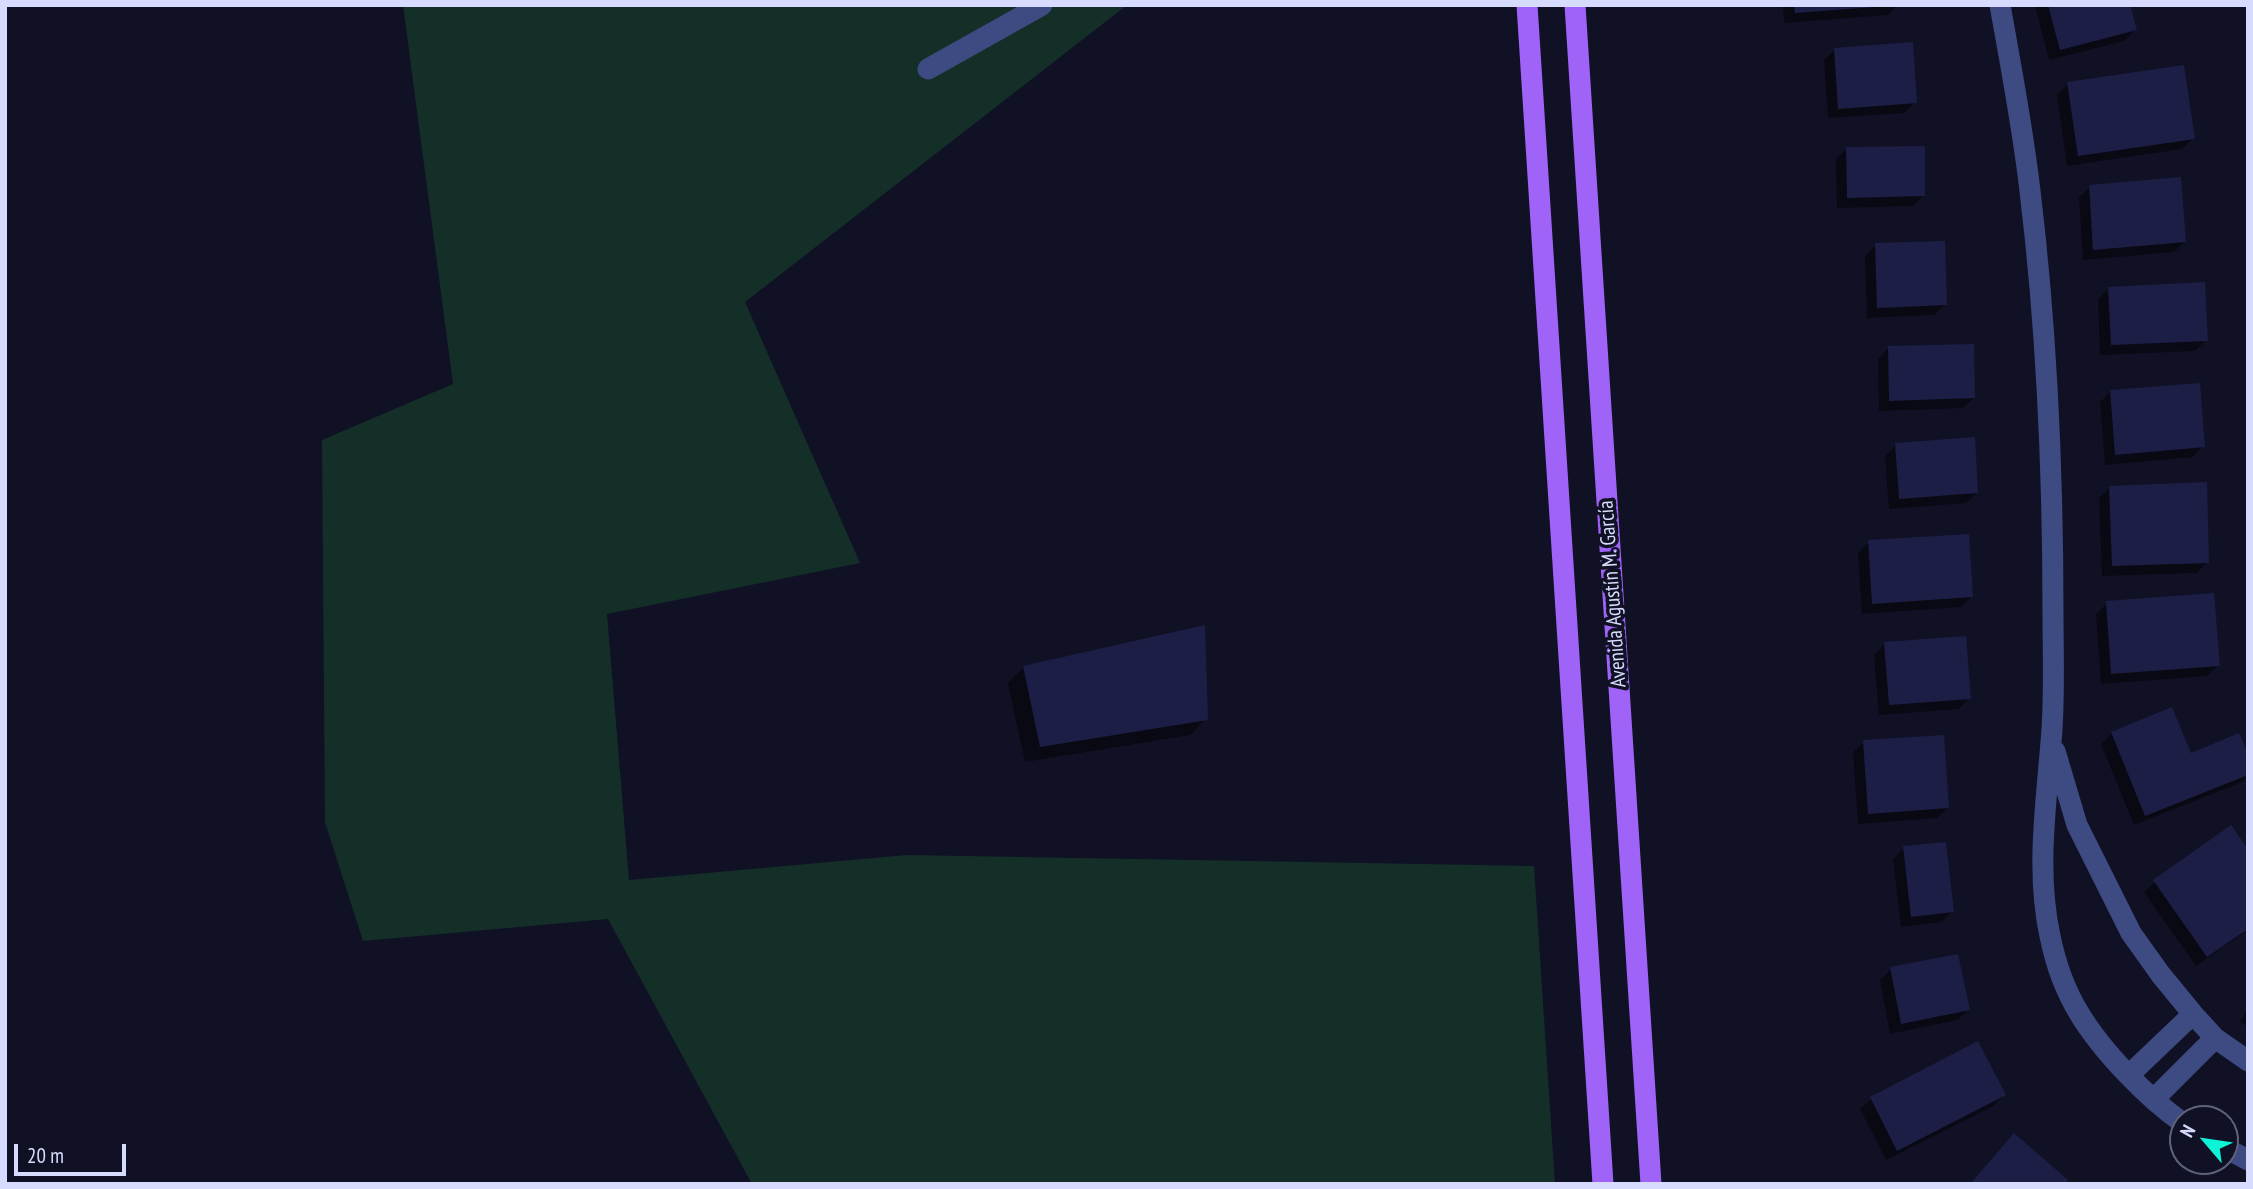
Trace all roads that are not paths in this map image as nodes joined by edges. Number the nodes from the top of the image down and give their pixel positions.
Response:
1 (1042, 5) edge
2 (1528, 5) edge
3 (1575, 5) edge
4 (2000, 5) edge
5 (928, 69) dead end
6 (2051, 739) junction
7 (2193, 1014) junction
8 (2216, 1038) junction
9 (2248, 1061) edge
10 (2129, 1075) junction
11 (2154, 1099) junction
12 (2169, 1111) edge
13 (1603, 1184) edge
14 (1651, 1184) edge

1 - 5 street
2 - 13 main road
3 - 14 main road, Avenida Agustín M. García
4 - 6 street
6 - 7 street
6 - 10 street
7 - 8 street
7 - 10 street
8 - 9 street
8 - 11 street
10 - 11 street
11 - 12 street

